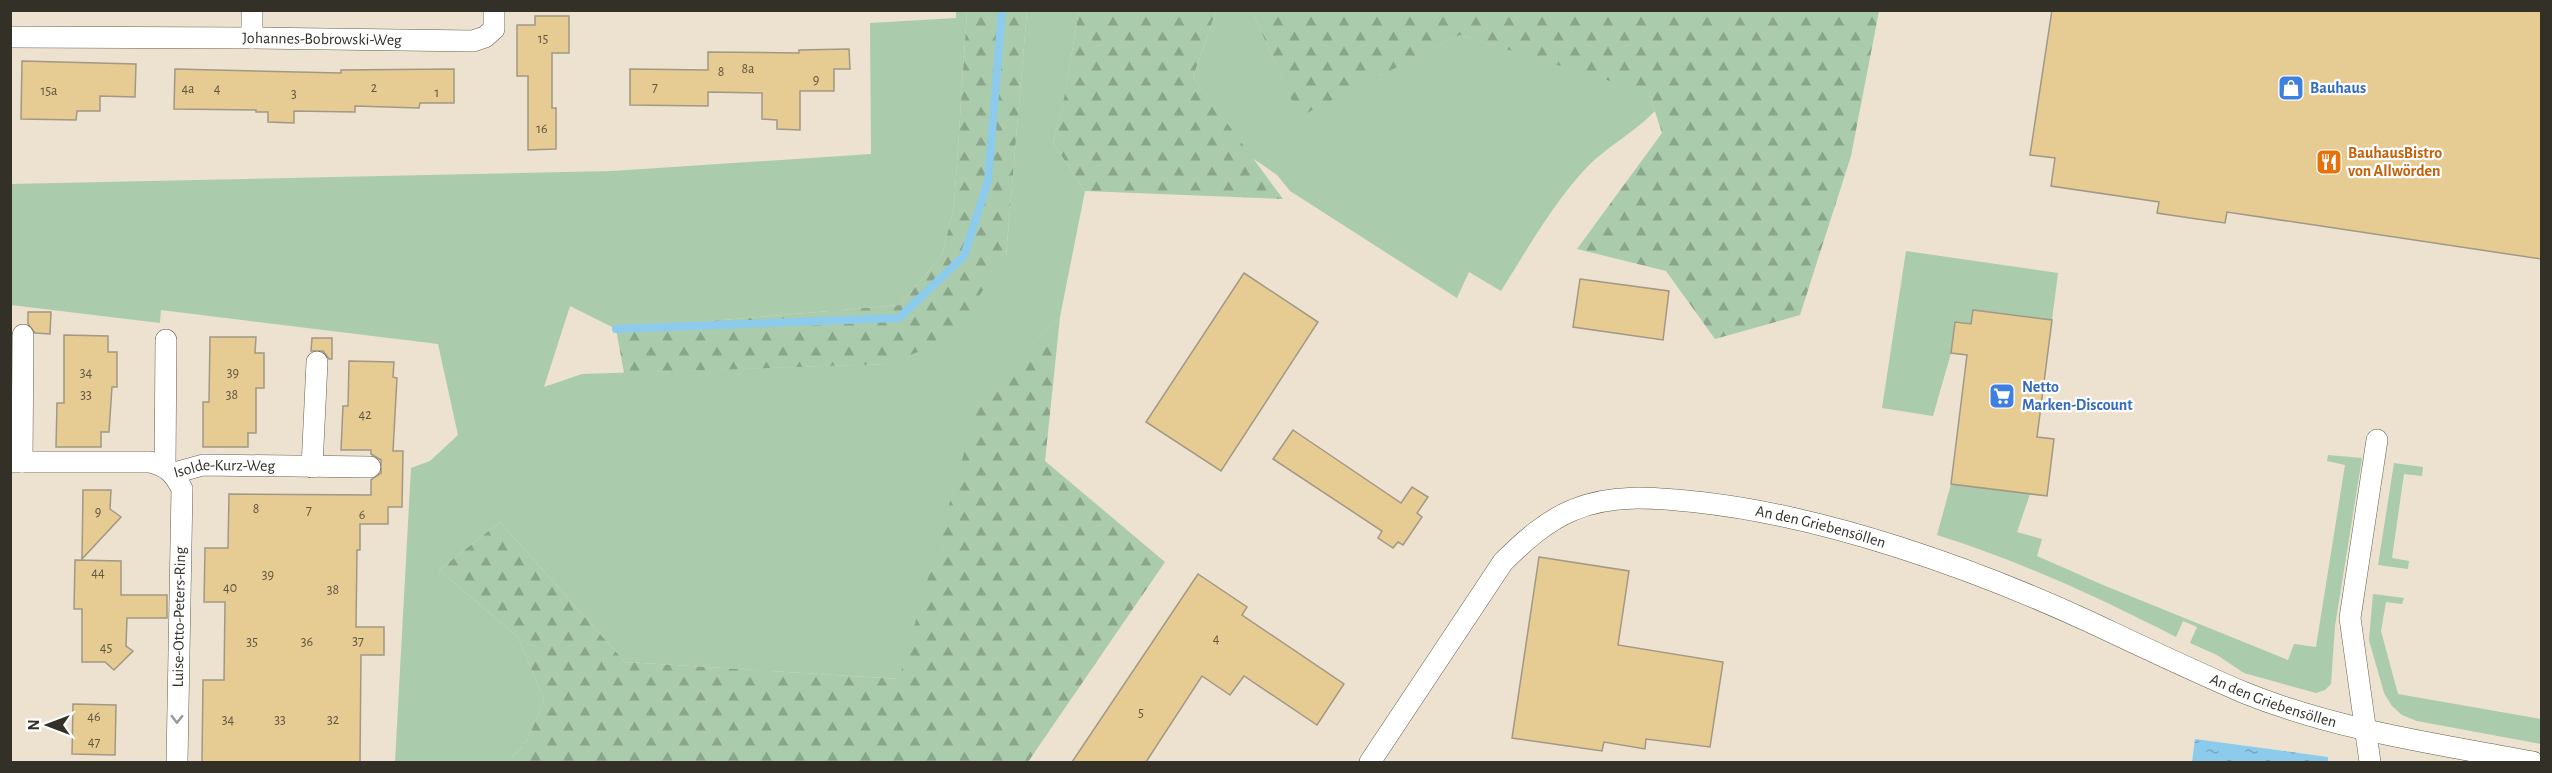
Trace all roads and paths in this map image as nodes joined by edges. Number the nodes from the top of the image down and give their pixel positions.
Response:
1 (252, 10) edge
2 (494, 20) edge
3 (10, 37) edge
4 (252, 38) junction
5 (23, 335) dead end
6 (166, 340) dead end
7 (316, 362) dead end
8 (2377, 440) dead end
9 (16, 462) edge
10 (312, 466) junction
11 (370, 467) dead end
12 (170, 470) junction
13 (2366, 730) junction
14 (177, 762) edge
15 (1370, 762) edge
16 (2370, 762) edge
17 (2533, 762) edge

1 - 4 street
2 - 4 street, Johannes-Bobrowski-Weg
3 - 4 street, Johannes-Bobrowski-Weg
5 - 9 street
6 - 12 street, Luise-Otto-Peters-Ring
7 - 10 street
8 - 13 street, An den Griebensöllen
9 - 12 street, Isolde-Kurz-Weg
10 - 11 street, Isolde-Kurz-Weg
10 - 12 street, Isolde-Kurz-Weg
12 -> 14 street, Luise-Otto-Peters-Ring
13 - 15 street, An den Griebensöllen
13 - 16 street
13 - 17 street, An den Griebensöllen

